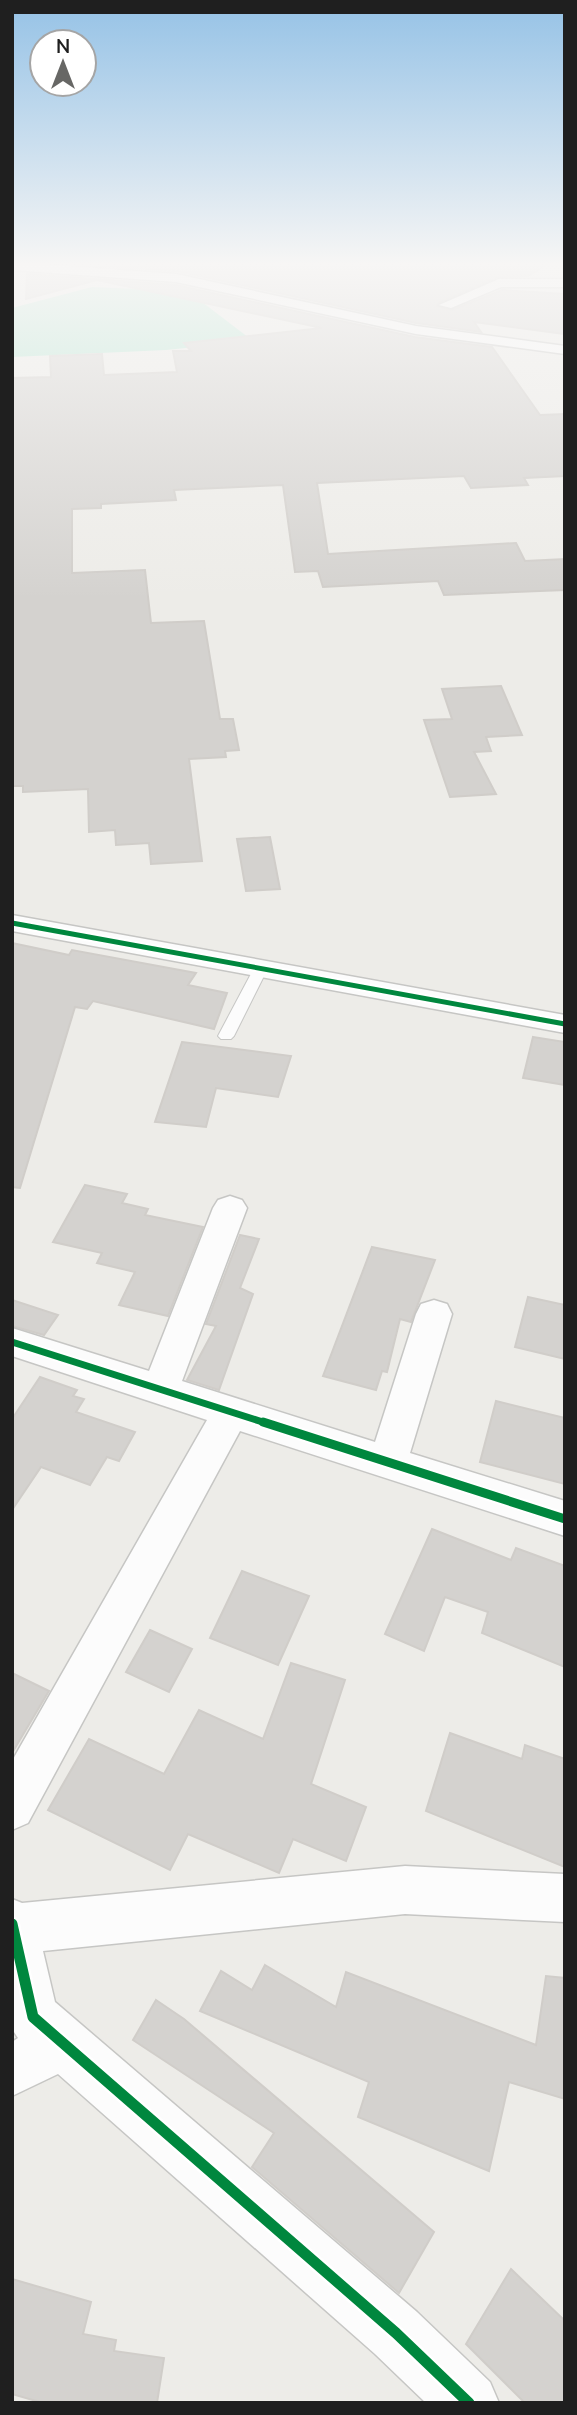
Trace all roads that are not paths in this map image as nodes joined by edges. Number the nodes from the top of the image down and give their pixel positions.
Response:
1 (12, 923) edge
2 (260, 970) junction
3 (565, 1024) edge
4 (226, 1036) dead end
5 (230, 1208) dead end
6 (435, 1314) dead end
7 (12, 1342) edge
8 (160, 1391) junction
9 (230, 1413) junction
10 (387, 1464) junction
11 (565, 1520) edge
12 (12, 1807) edge
13 (565, 1898) edge
14 (13, 1927) edge
15 (63, 2043) junction
16 (12, 2070) edge
17 (469, 2403) edge

1 - 2 street
2 - 3 street
2 - 4 lane
5 - 8 street
6 - 10 street
7 - 8 street
8 - 9 street
9 - 10 street
9 - 12 street
10 - 11 street
13 - 14 street
14 - 15 street
15 - 16 street
15 - 17 street

